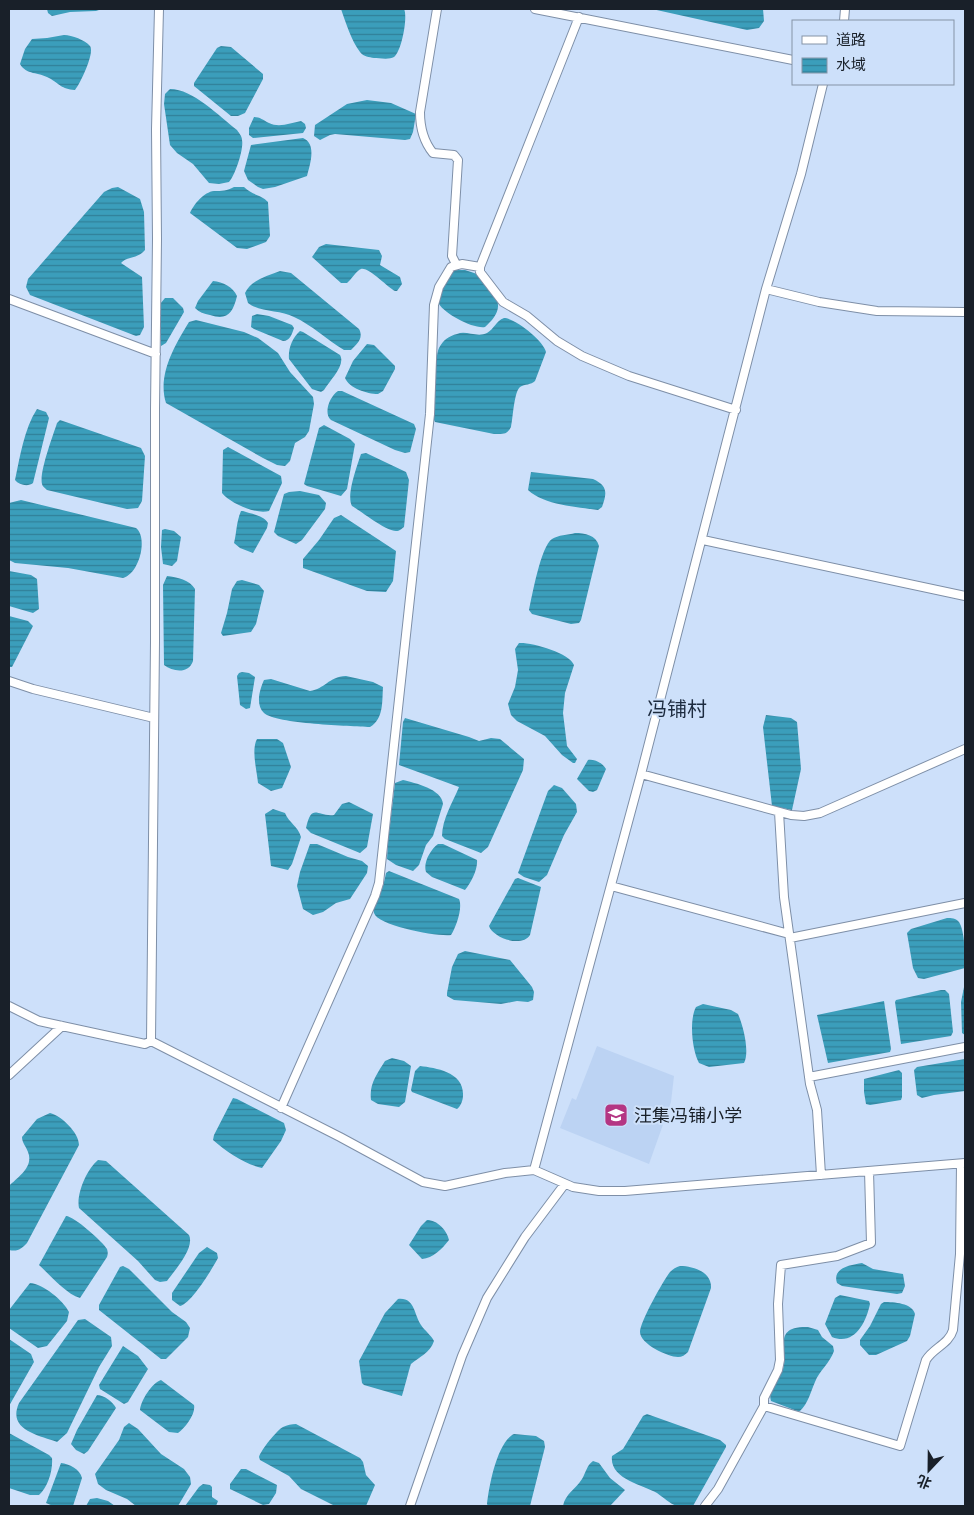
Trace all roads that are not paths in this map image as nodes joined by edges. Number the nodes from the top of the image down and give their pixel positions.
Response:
1 (159, 9) edge
2 (437, 9) edge
3 (535, 9) edge
4 (579, 18) junction
5 (792, 60) edge
6 (823, 85) edge
7 (456, 264) junction
8 (480, 267) junction
9 (766, 289) junction
10 (9, 299) edge
11 (965, 312) edge
12 (156, 354) junction
13 (736, 410) junction
14 (703, 540) junction
15 (965, 596) edge
16 (9, 682) edge
17 (154, 718) junction
18 (965, 749) edge
19 (641, 774) junction
20 (779, 812) junction
21 (611, 886) junction
22 (965, 903) edge
23 (790, 936) junction
24 (9, 1006) edge
25 (62, 1026) junction
26 (150, 1042) junction
27 (965, 1047) edge
28 (9, 1074) edge
29 (809, 1077) junction
30 (281, 1108) junction
31 (963, 1164) edge
32 (534, 1170) junction
33 (869, 1171) junction
34 (821, 1174) junction
35 (564, 1185) junction
36 (962, 1260) edge
37 (764, 1406) junction
38 (410, 1506) edge
39 (705, 1506) edge

1 - 12 street
2 - 7 street
3 - 4 street
4 - 5 street
4 - 8 street
6 - 9 street
7 - 8 street
7 - 30 street
8 - 13 street
9 - 11 street
9 - 13 street
10 - 12 street
12 - 17 street
13 - 14 street
14 - 15 street
14 - 19 street
16 - 17 street
17 - 26 street
18 - 20 street
19 - 20 street
19 - 21 street
20 - 23 street
21 - 23 street
21 - 32 street
22 - 23 street
23 - 29 street
24 - 25 street
25 - 26 street
25 - 28 street
26 - 30 street
27 - 29 street
29 - 34 street
30 - 32 street
31 - 33 street
31 - 36 street
32 - 35 street
33 - 34 street
33 - 37 street
34 - 35 street
35 - 38 street
36 - 37 street
37 - 39 street

